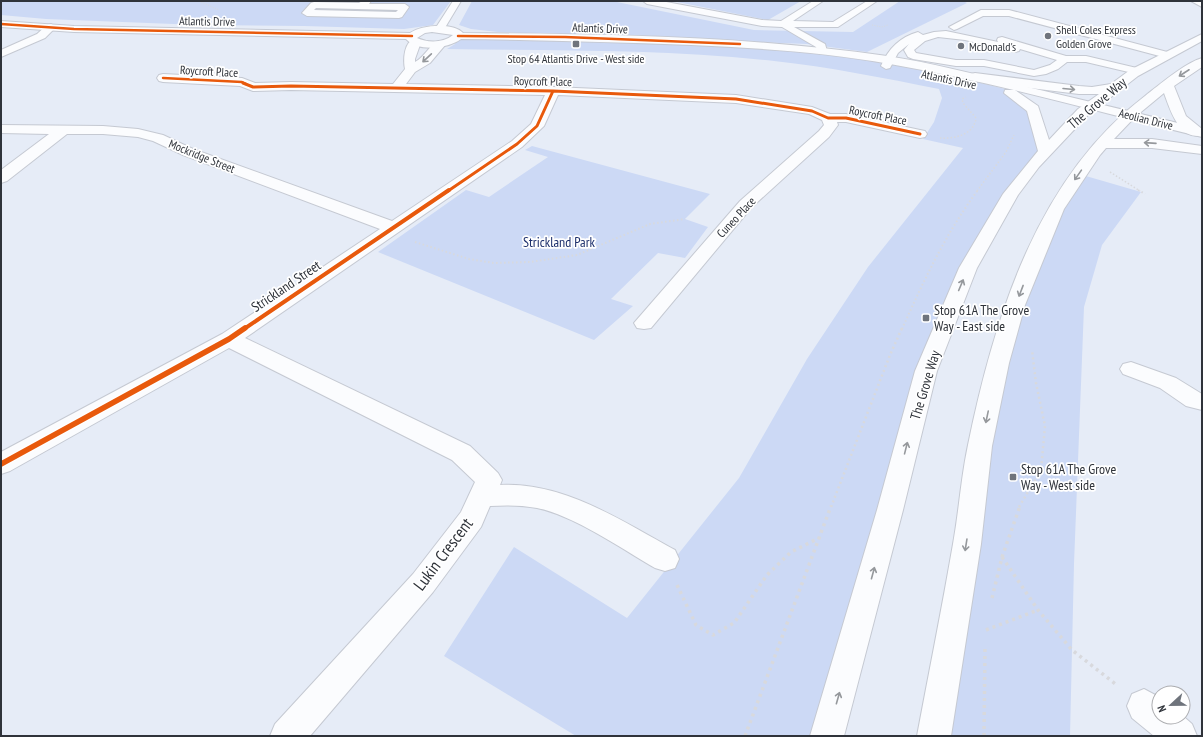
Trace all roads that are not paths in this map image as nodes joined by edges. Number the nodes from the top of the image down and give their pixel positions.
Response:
1 (457, 1) edge
2 (647, 1) edge
3 (819, 1) edge
4 (873, 1) edge
5 (1196, 1) edge
6 (364, 4) edge
7 (1202, 4) edge
8 (1, 24) edge
9 (782, 24) junction
10 (51, 27) junction
11 (954, 27) junction
12 (440, 29) junction
13 (458, 36) junction
14 (1202, 37) edge
15 (414, 39) junction
16 (1110, 41) junction
17 (440, 44) junction
18 (1, 48) edge
19 (774, 48) junction
20 (1018, 48) junction
21 (822, 51) junction
22 (1087, 51) junction
23 (1, 54) edge
24 (1167, 55) junction
25 (1065, 59) junction
26 (1202, 62) edge
27 (888, 63) junction
28 (984, 63) junction
29 (411, 69) junction
30 (1137, 71) junction
31 (975, 77) junction
32 (163, 78) dead end
33 (1167, 85) junction
34 (397, 88) junction
35 (1112, 88) junction
36 (553, 91) junction
37 (1010, 93) junction
38 (1087, 109) junction
39 (828, 118) junction
40 (1126, 118) junction
41 (1, 129) edge
42 (64, 129) junction
43 (920, 134) road end
44 (1200, 136) edge
45 (1102, 144) junction
46 (1202, 150) edge
47 (1045, 151) junction
48 (1, 178) edge
49 (394, 228) junction
50 (644, 323) dead end
51 (229, 339) junction
52 (1131, 369) dead end
53 (1202, 402) edge
54 (1, 464) edge
55 (481, 496) junction
56 (665, 559) road end
57 (1144, 706) road end
58 (287, 736) edge
59 (827, 736) edge
60 (934, 736) edge
61 (1180, 736) edge

1 - 12 lane
2 - 9 lane
3 - 9 lane
4 - 9 lane
5 - 7 street
6 - 6 lane
8 - 10 street, Atlantis Drive
9 - 21 lane
10 - 15 street, Atlantis Drive
10 - 18 street
10 - 23 street
11 - 16 lane
11 - 20 lane
11 - 27 lane
12 - 13 street
12 - 15 street
13 - 17 street
13 - 19 street, Atlantis Drive
14 - 24 street, The Grove Way
15 - 17 street, Atlantis Drive
15 - 29 street
16 - 22 lane
16 - 24 lane
17 -> 29 street
19 - 21 street, Atlantis Drive
19 - 27 street, Atlantis Drive
20 - 25 lane
20 - 28 lane
20 - 28 lane
21 - 27 street, Atlantis Drive
22 - 25 lane
22 - 30 lane
24 - 30 street, The Grove Way
25 - 28 lane
26 -> 33 street
27 - 31 street, Atlantis Drive
27 - 37 street, Atlantis Drive
29 - 34 street
30 - 35 street, The Grove Way
31 -> 35 street
31 - 38 street, Atlantis Drive
32 - 34 street, Roycroft Place
33 - 40 street
33 - 44 street
34 - 36 street, Roycroft Place
35 - 38 street, The Grove Way
36 - 39 street, Roycroft Place
36 - 49 street, Strickland Street
37 - 38 street, Atlantis Drive
37 - 47 street
38 - 40 street, Atlantis Drive
38 - 47 street, The Grove Way
39 - 43 street, Roycroft Place
39 - 50 street, Cuneo Place
40 - 44 street, Aeolian Drive
40 - 45 street
41 - 42 street, Mockridge Street
42 - 48 street
42 - 49 street, Mockridge Street
46 -> 45 street
45 -> 60 street
59 -> 47 street, The Grove Way
49 - 51 street, Strickland Street
51 - 54 street, Strickland Street
51 - 55 street, Lukin Crescent
52 - 53 street
55 - 56 street
55 - 58 street, Lukin Crescent
57 - 61 street

